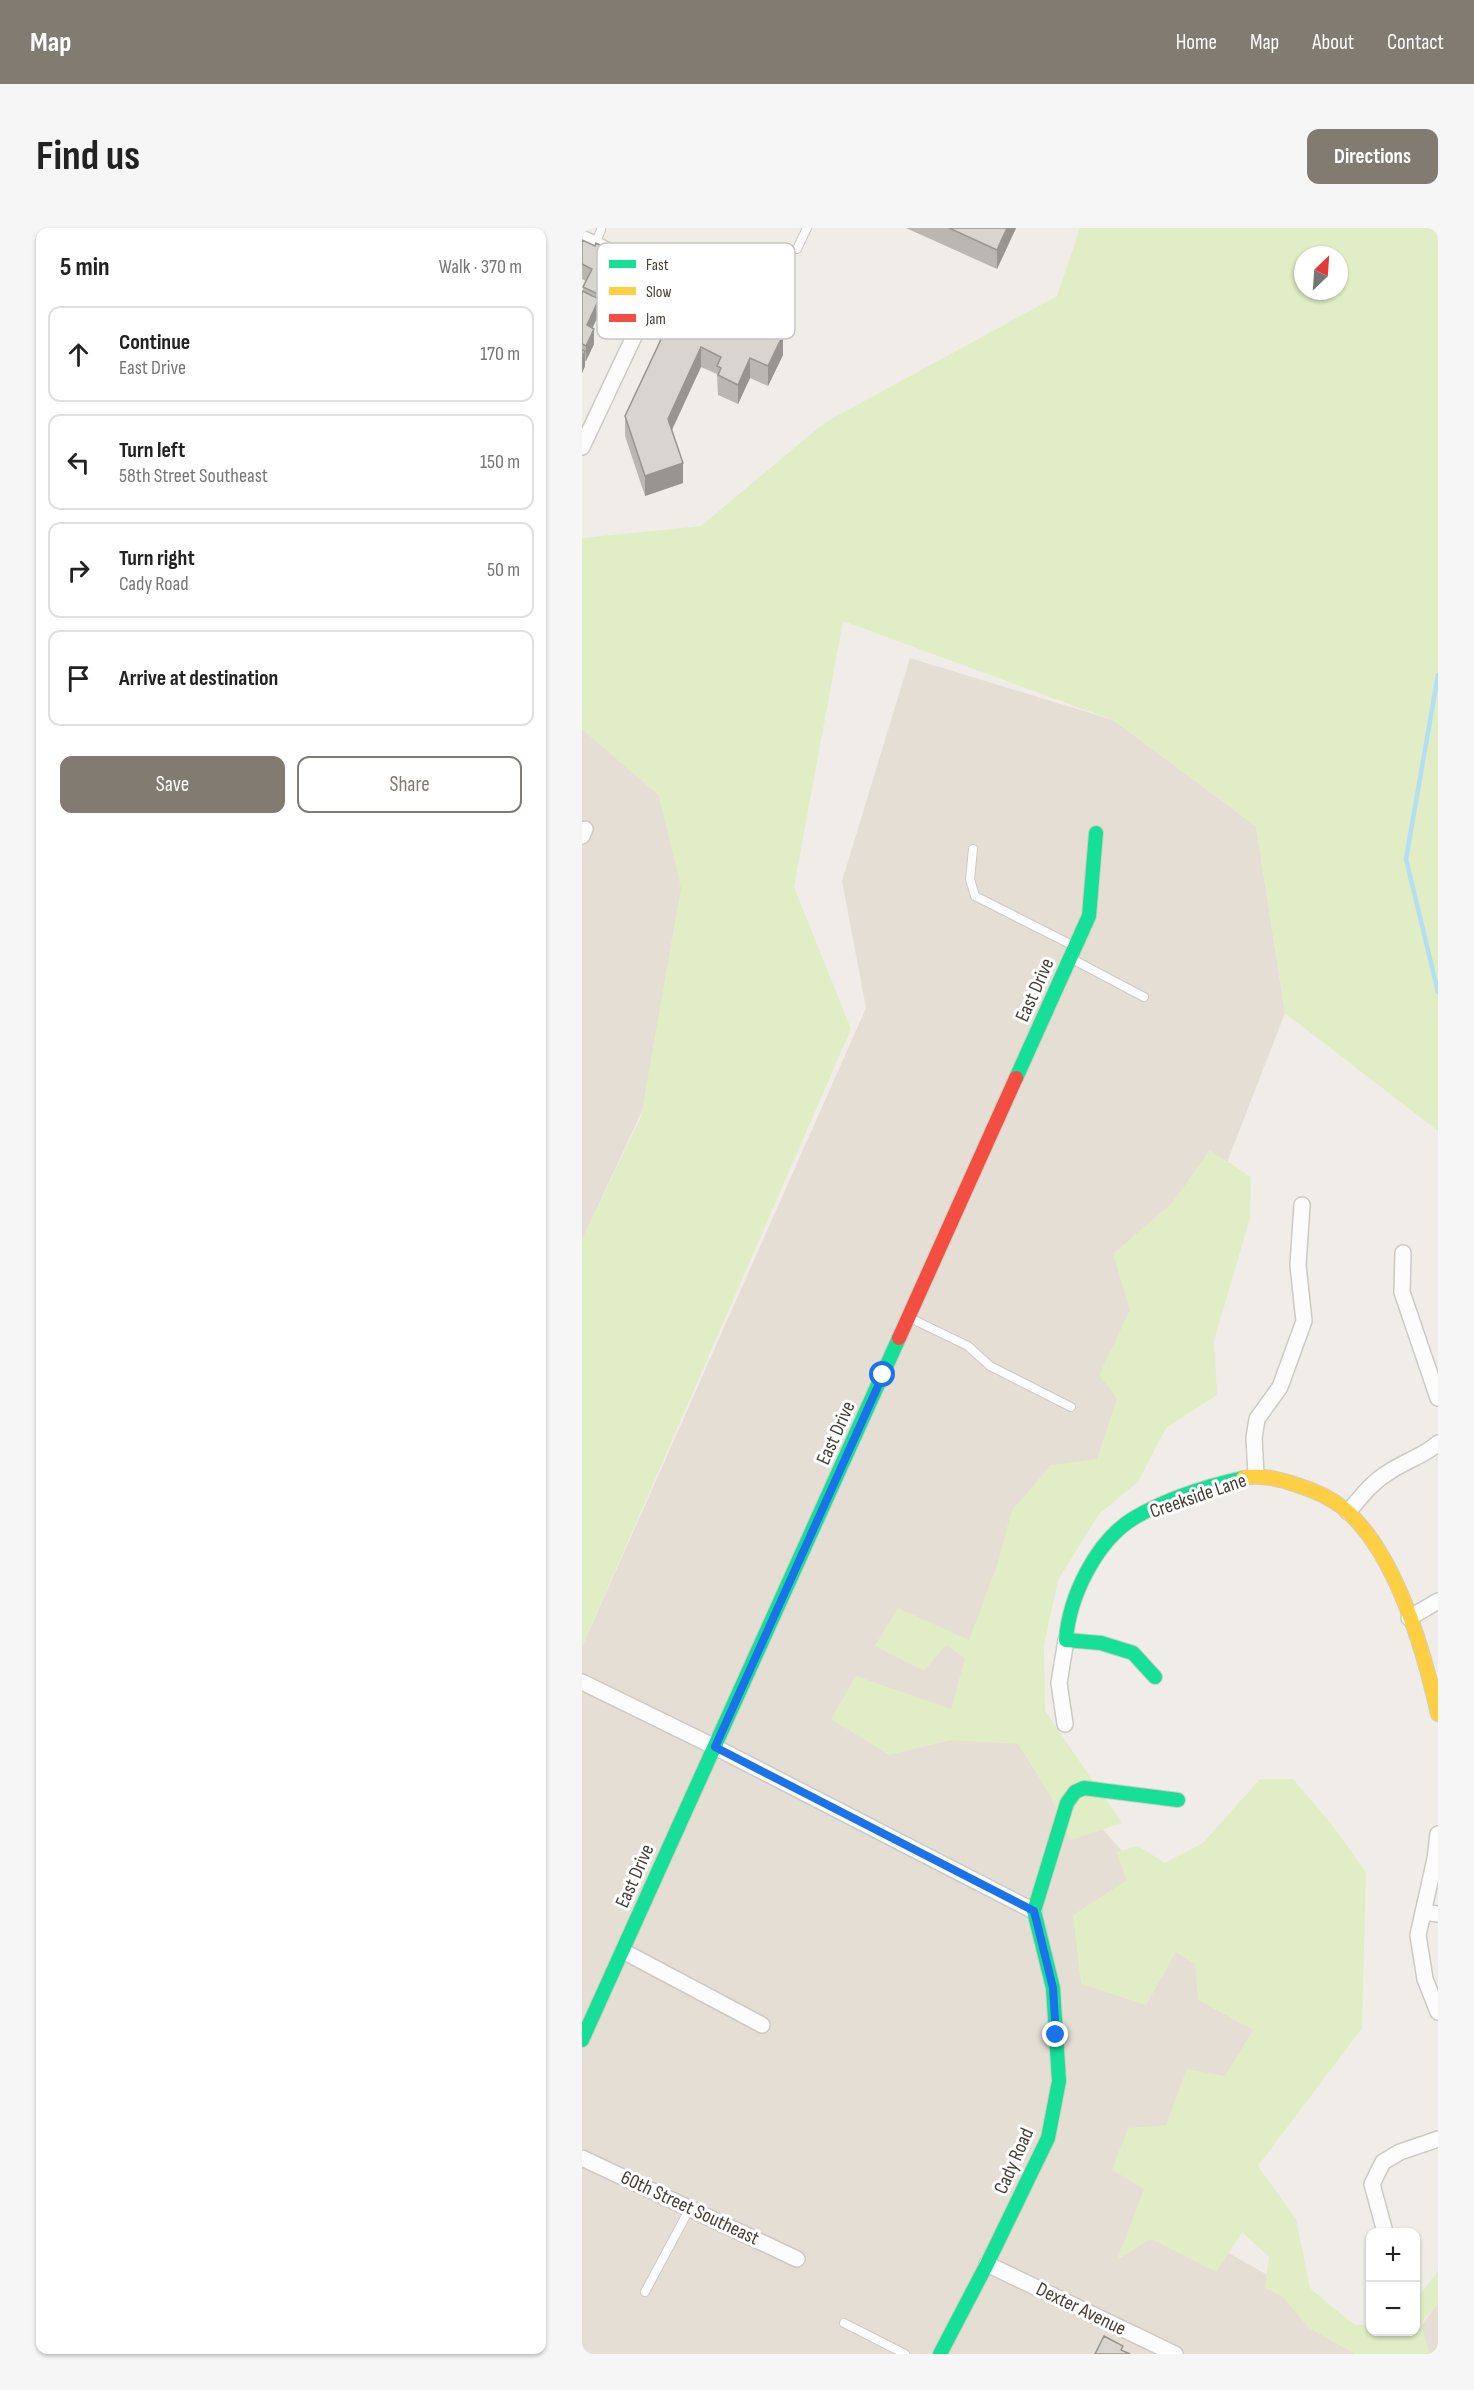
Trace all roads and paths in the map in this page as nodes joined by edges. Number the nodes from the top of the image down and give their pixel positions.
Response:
1 (807, 228) edge
2 (602, 230) dead end
3 (588, 241) edge
4 (797, 249) dead end
5 (633, 339) edge
6 (582, 447) edge
7 (1096, 834) dead end
8 (973, 849) dead end
9 (1073, 953) junction
10 (1144, 997) dead end
11 (1302, 1205) dead end
12 (1403, 1252) dead end
13 (909, 1317) junction
14 (1438, 1398) edge
15 (1071, 1407) dead end
16 (1438, 1443) edge
17 (1256, 1476) junction
18 (1348, 1512) junction
19 (1438, 1601) edge
20 (1409, 1618) junction
21 (1066, 1640) junction
22 (1155, 1677) dead end
23 (582, 1682) edge
24 (1438, 1710) edge
25 (1065, 1724) dead end
26 (715, 1747) junction
27 (1178, 1800) dead end
28 (1438, 1833) edge
29 (1034, 1911) junction
30 (1431, 1913) edge
31 (623, 1951) junction
32 (1438, 2012) edge
33 (586, 2020) edge
34 (762, 2025) dead end
35 (582, 2040) edge
36 (1438, 2139) edge
37 (582, 2158) edge
38 (690, 2208) junction
39 (1384, 2228) edge
40 (798, 2259) dead end
41 (987, 2264) junction
42 (645, 2292) dead end
43 (844, 2323) dead end
44 (905, 2354) edge
45 (940, 2354) edge
46 (1175, 2354) edge

1 - 4 lane
2 - 3 lane
5 - 6 street
7 - 9 street, East Drive
8 - 9 lane
9 - 10 lane
9 - 13 street, East Drive
11 - 17 street
12 - 14 street
13 - 15 lane
13 - 26 street, East Drive
16 - 18 street
17 - 18 street, Creekside Lane
17 - 21 street, Creekside Lane
18 - 20 street, Creekside Lane
19 - 20 street
20 - 24 street, Creekside Lane
21 - 22 street
21 - 25 street
23 - 26 street
26 - 29 street
26 - 31 street, East Drive
27 - 29 street
28 - 30 street
29 - 41 street, Cady Road
30 - 32 street
31 - 33 street, East Drive
31 - 34 street
33 - 35 street, East Drive
36 - 39 street
37 - 38 street, 60th Street Southeast
38 - 40 street, 60th Street Southeast
38 - 42 lane
41 - 45 street, Cady Road
41 - 46 street, Dexter Avenue
43 - 44 lane

